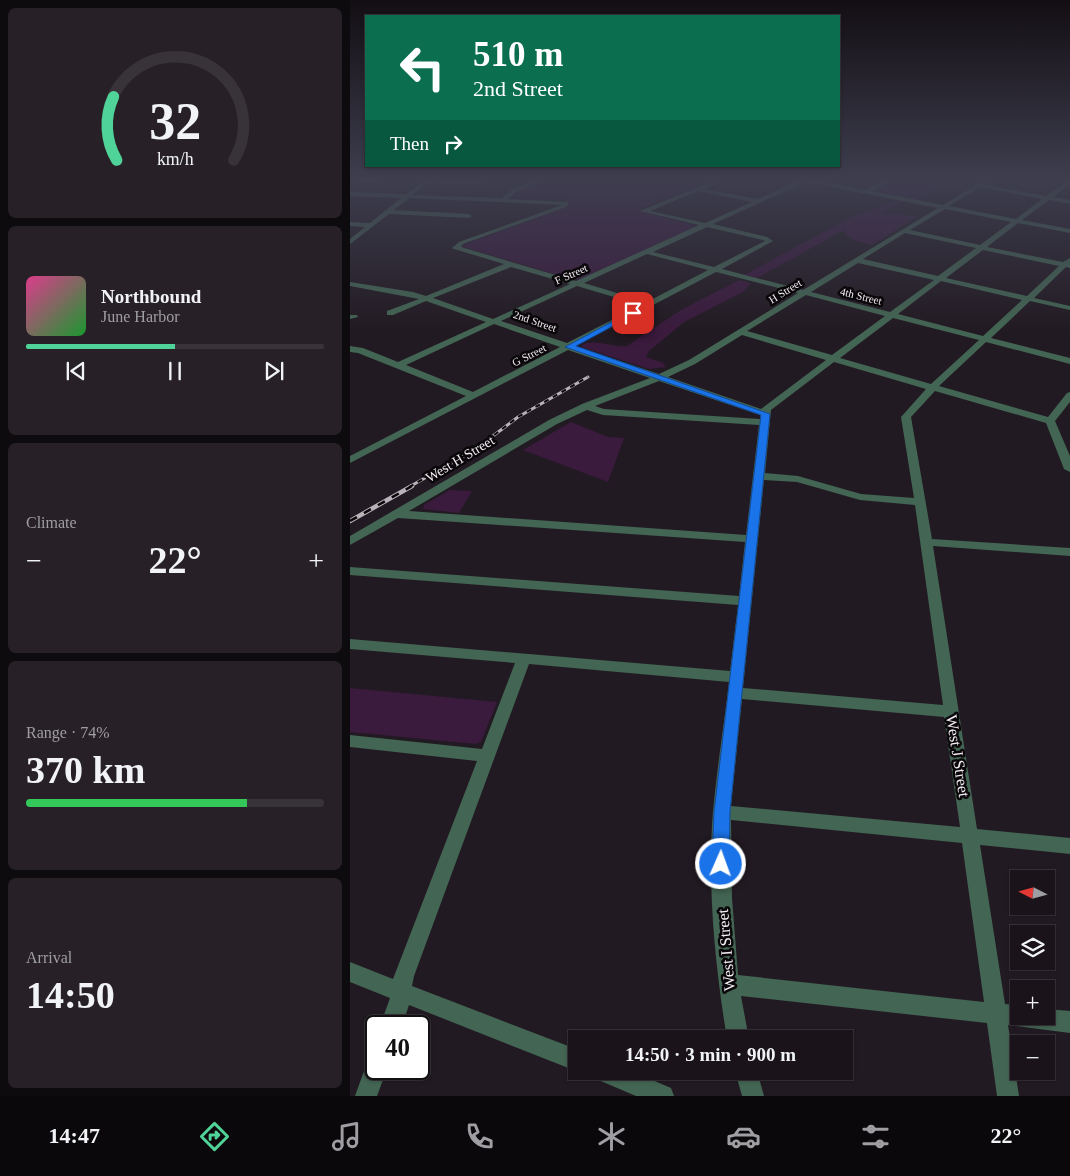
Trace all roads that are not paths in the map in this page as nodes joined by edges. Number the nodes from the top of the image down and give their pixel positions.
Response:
1 (365, 230) edge
2 (499, 230) edge
3 (695, 230) edge
4 (729, 230) edge
5 (1004, 230) edge
6 (903, 231) joint
7 (350, 242) edge
8 (980, 248) junction
9 (646, 252) junction
10 (856, 260) junction
11 (511, 264) junction
12 (1068, 264) edge
13 (716, 270) junction
14 (939, 278) junction
15 (350, 284) edge
16 (576, 284) junction
17 (803, 293) junction
18 (427, 298) junction
19 (1028, 299) junction
20 (649, 305) junction
21 (1070, 308) edge
22 (390, 313) dead end
23 (890, 315) junction
24 (495, 321) junction
25 (740, 332) junction
26 (985, 339) junction
27 (569, 347) junction
28 (355, 349) edge
29 (831, 358) junction
30 (1070, 361) edge
31 (398, 365) junction
32 (661, 377) junction
33 (932, 387) junction
34 (1070, 395) edge
35 (475, 396) junction
36 (586, 406) junction
37 (765, 418) junction
38 (1050, 421) junction
39 (350, 460) edge
40 (1070, 469) edge
41 (759, 476) junction
42 (920, 502) junction
43 (397, 514) junction
44 (753, 539) junction
45 (350, 542) edge
46 (926, 542) junction
47 (1070, 552) edge
48 (350, 570) edge
49 (746, 601) junction
50 (350, 644) edge
51 (524, 660) junction
52 (738, 677) junction
53 (736, 693) junction
54 (951, 712) junction
55 (351, 744) edge
56 (488, 756) junction
57 (722, 812) junction
58 (969, 836) junction
59 (1070, 846) edge
60 (350, 972) edge
61 (728, 984) junction
62 (401, 992) junction
63 (996, 1013) junction
64 (395, 1015) edge
65 (1010, 1015) edge
66 (1055, 1020) edge
67 (1070, 1022) edge
68 (736, 1030) edge
69 (568, 1057) edge
70 (372, 1080) edge
71 (625, 1080) edge
72 (749, 1080) edge
73 (366, 1096) edge
74 (663, 1096) edge
75 (753, 1096) edge
76 (1008, 1096) edge

1 - 7 street
2 - 11 street
3 - 9 street, F Street
4 - 13 street, G Street
5 - 8 street
6 - 8 street
6 - 10 street, H Street
8 - 12 street
8 - 14 street
9 - 13 street, 4th Street
9 - 16 street, F Street
10 - 14 street
10 - 17 street, H Street
11 - 16 street
11 - 18 street
12 - 19 street
13 - 17 street, 4th Street
13 - 20 street, G Street
14 - 19 street
14 - 23 street
15 - 18 street, 2nd Street
16 - 20 street
16 - 24 street, F Street
17 - 23 street, 4th Street
17 - 25 street, H Street
18 - 22 street
18 - 24 street, 2nd Street
19 - 21 street
19 - 26 street
20 - 27 street, G Street
23 - 26 street, 4th Street
23 - 29 street
24 - 27 street, 2nd Street
24 - 31 street, F Street
25 - 29 street
25 - 32 street, H Street
26 - 30 street, 4th Street
26 - 33 street
27 - 32 street, 2nd Street
27 - 35 street, G Street
28 - 31 street
29 - 33 street
29 - 37 street
31 - 35 street
32 - 36 street, H Street
32 - 37 street, 2nd Street
33 - 38 street
33 - 42 street, West J Street
34 - 38 street
35 - 39 street, G Street
36 - 37 street
36 - 43 street, West H Street
37 - 41 street, West I Street
38 - 40 street
41 - 42 street
41 - 44 street, West I Street
42 - 46 street, West J Street
43 - 44 street
43 - 45 street, West H Street
44 - 49 street, West I Street
46 - 47 street
46 - 54 street, West J Street
48 - 49 street
49 - 52 street, West I Street
50 - 51 street
51 - 52 street
51 - 56 street
52 - 53 street, West I Street
53 - 54 street
53 - 57 street, West I Street
54 - 58 street, West J Street
55 - 56 street
56 - 62 street
57 - 58 street
57 - 61 street, West I Street
58 - 59 street
58 - 63 street, West J Street
60 - 62 street
61 - 63 street
61 - 68 street, West I Street
62 - 64 street
62 - 69 street
63 - 65 street
63 - 76 street, West J Street
66 - 67 street
70 - 73 street
71 - 74 street
72 - 75 street

